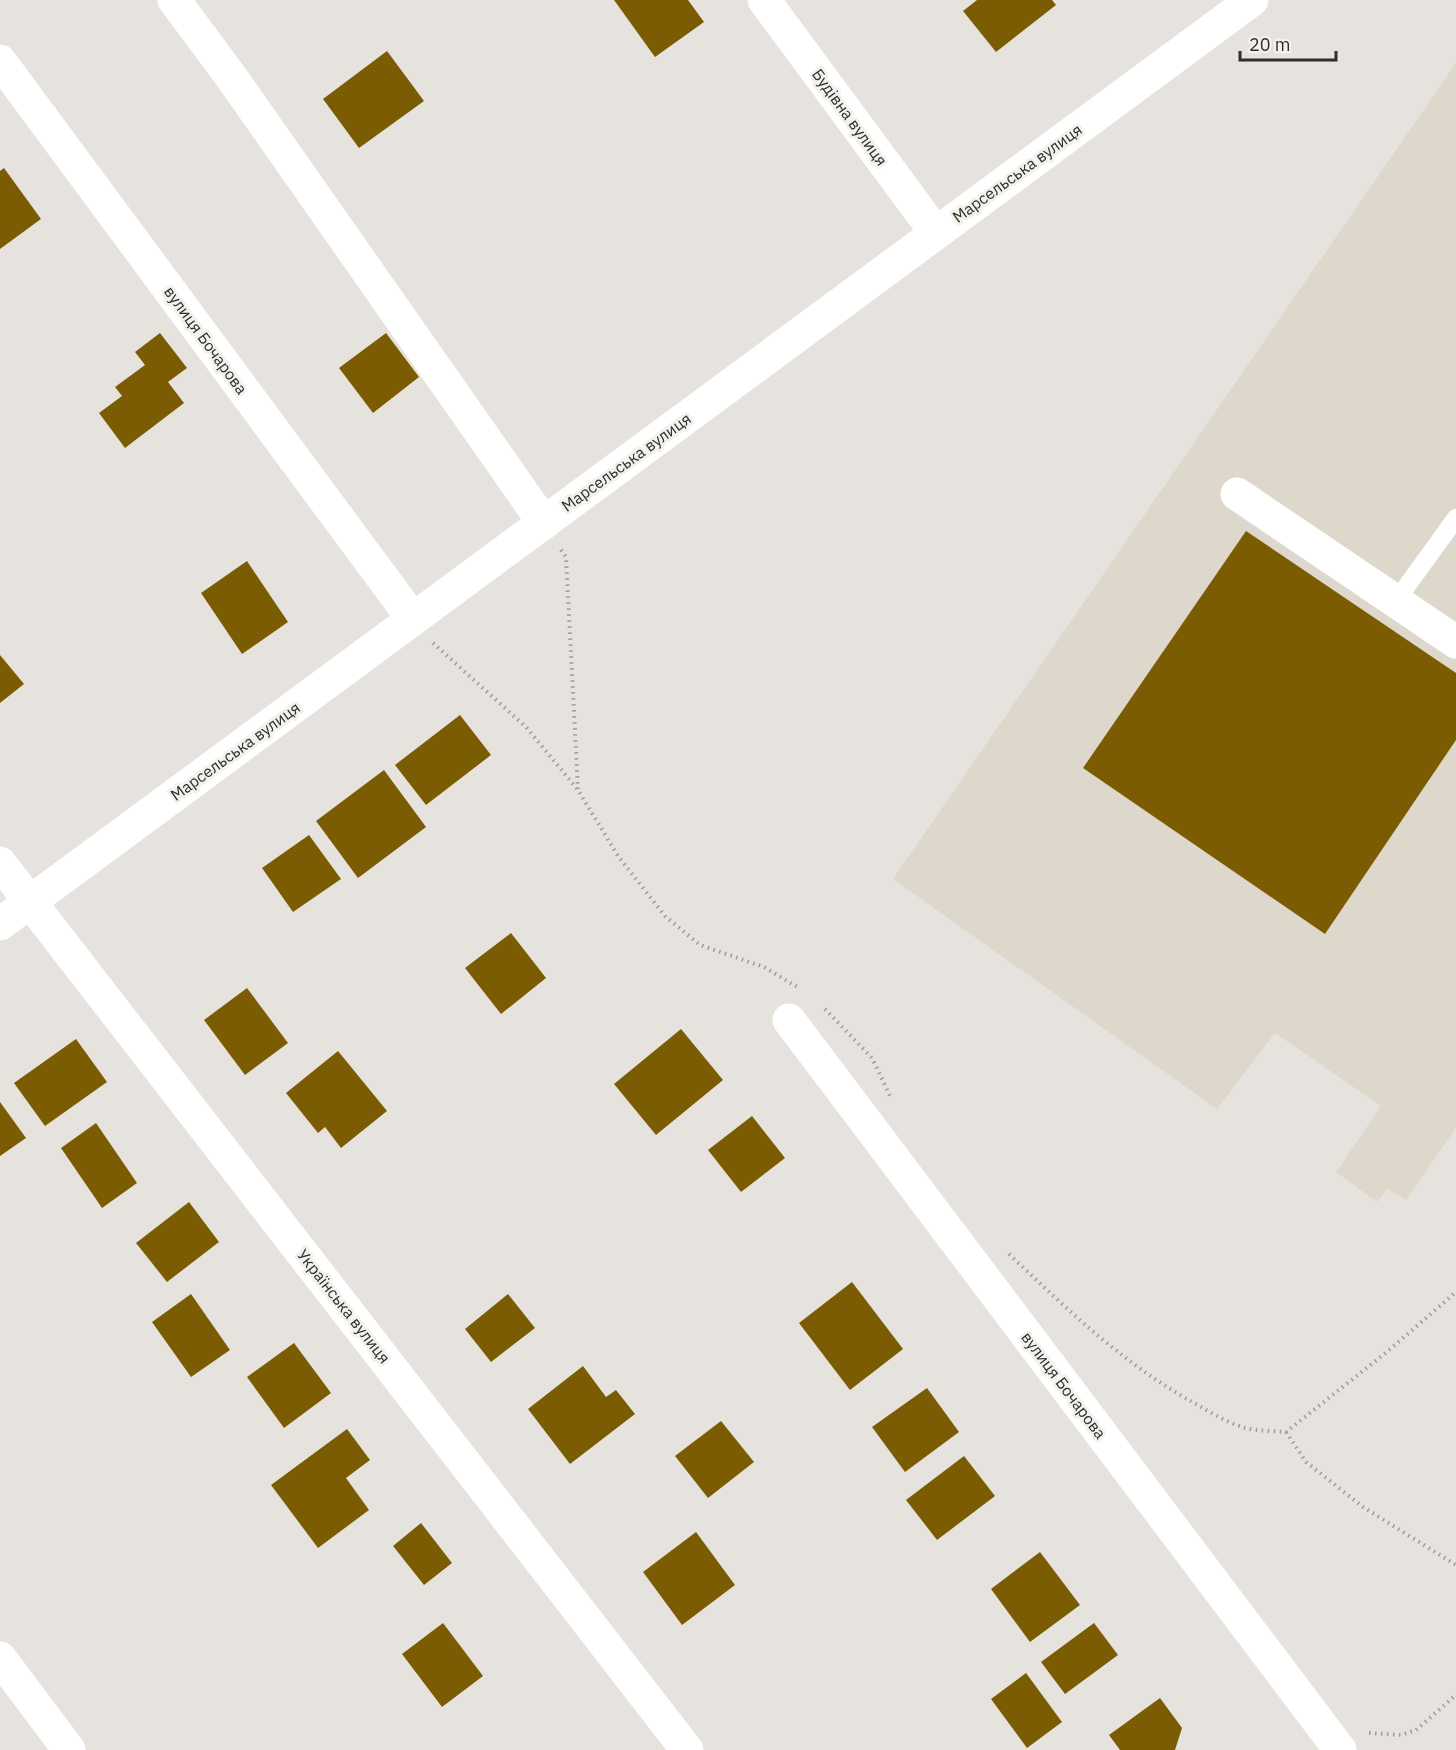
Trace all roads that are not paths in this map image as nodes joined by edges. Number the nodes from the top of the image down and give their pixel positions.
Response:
1 (174, 0) edge
2 (764, 0) edge
3 (1252, 0) edge
4 (0, 61) edge
5 (936, 233) junction
6 (1237, 494) dead end
7 (1456, 518) edge
8 (544, 523) junction
9 (1396, 601) junction
10 (413, 619) junction
11 (1456, 642) edge
12 (0, 863) edge
13 (31, 902) junction
14 (0, 924) edge
15 (789, 1020) dead end
16 (0, 1658) edge
17 (1330, 1747) edge
18 (69, 1750) edge
19 (687, 1750) edge

1 - 8 street
2 - 5 street, Будівна вулиця
3 - 5 street, Марсельська вулиця
4 - 10 street, вулиця Бочарова
5 - 8 street, Марсельська вулиця
6 - 9 street
7 - 9 lane
8 - 10 street, Марсельська вулиця
9 - 11 street
10 - 13 street, Марсельська вулиця
12 - 13 street, Українська вулиця
13 - 14 street, Марсельська вулиця
13 - 19 street, Українська вулиця
15 - 17 street, вулиця Бочарова
16 - 18 street

